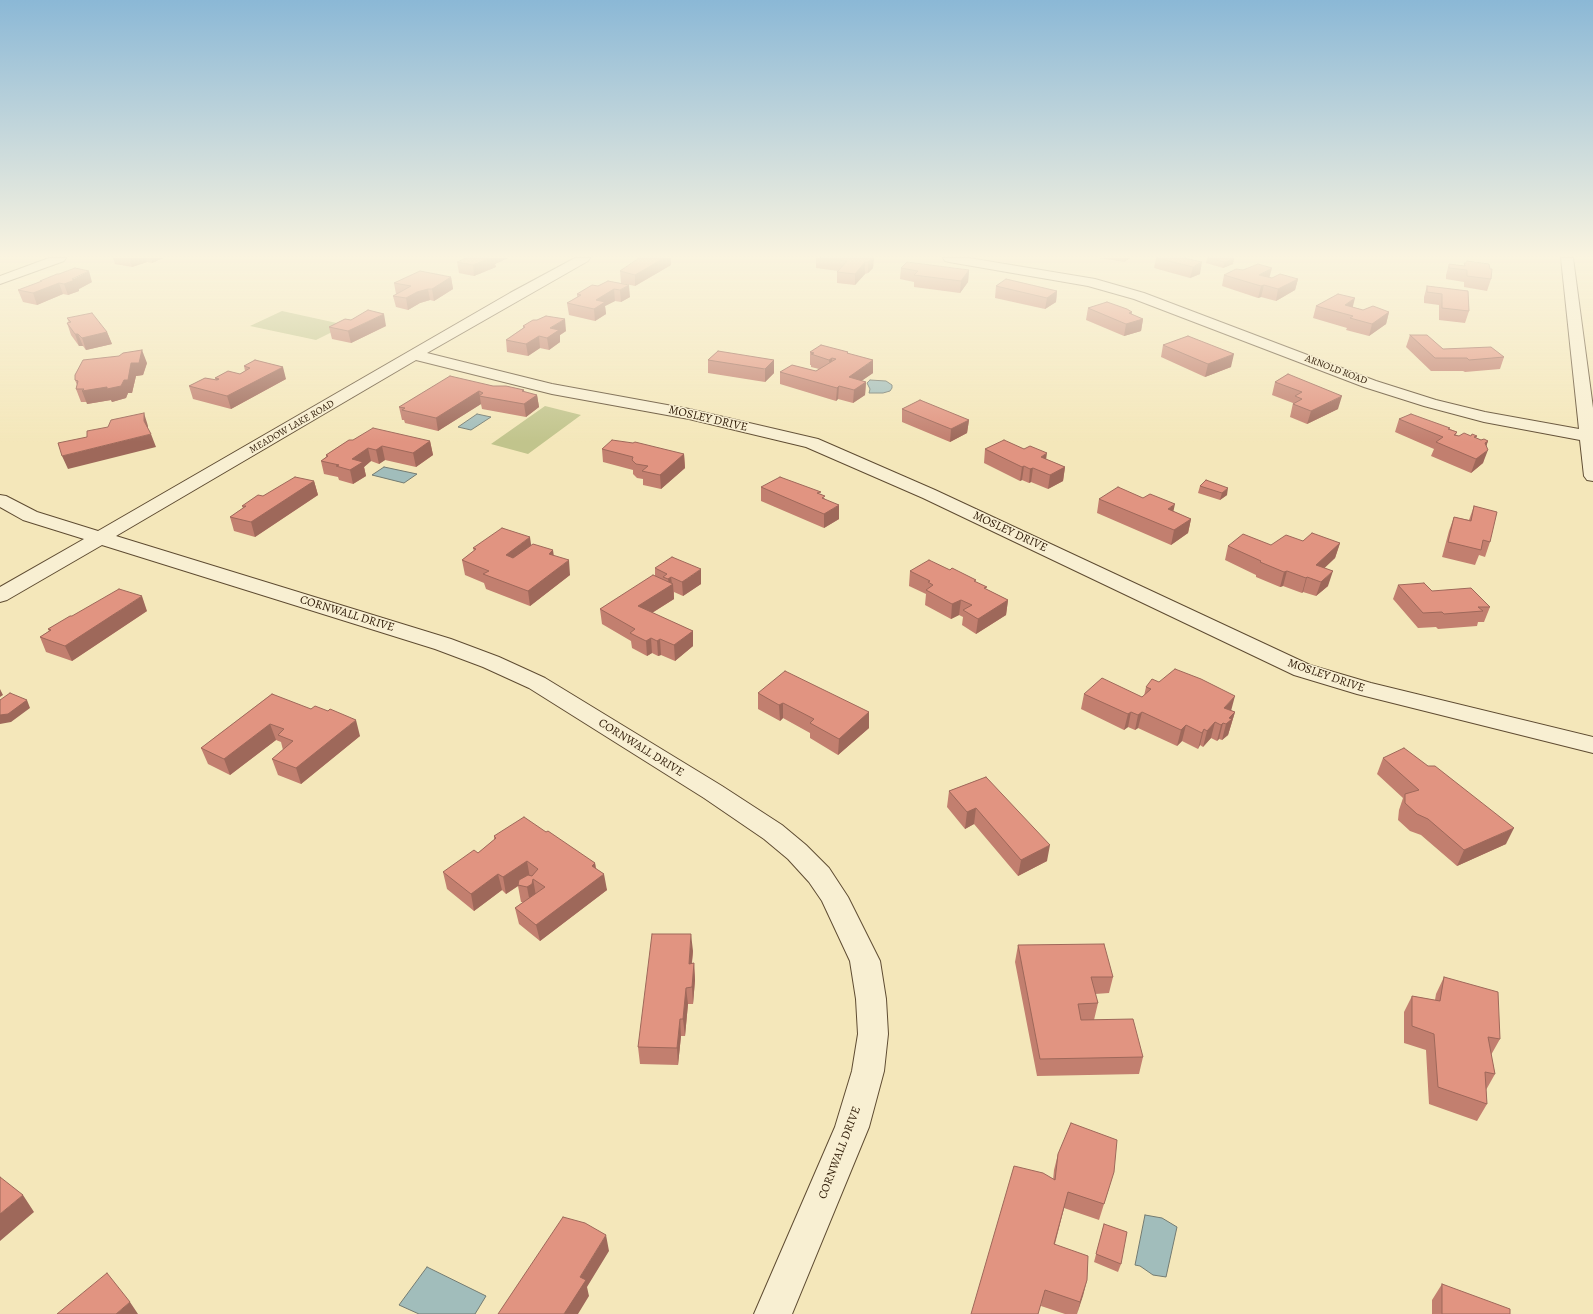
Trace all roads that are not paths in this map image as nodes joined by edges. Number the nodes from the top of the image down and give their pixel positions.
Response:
1 (475, 319) edge
2 (1200, 319) edge
3 (1574, 319) edge
4 (415, 355) junction
5 (1588, 436) junction
6 (1593, 476) edge
7 (0, 500) edge
8 (101, 538) junction
9 (0, 596) edge
10 (1593, 745) edge
11 (773, 1314) edge

1 - 4 street, MEADOW LAKE ROAD
2 - 5 street, ARNOLD ROAD
3 - 5 street
4 - 8 street, MEADOW LAKE ROAD
4 - 10 street, MOSLEY DRIVE
5 - 6 street
7 - 8 street, CORNWALL DRIVE
8 - 9 street, MEADOW LAKE ROAD
8 - 11 street, CORNWALL DRIVE

